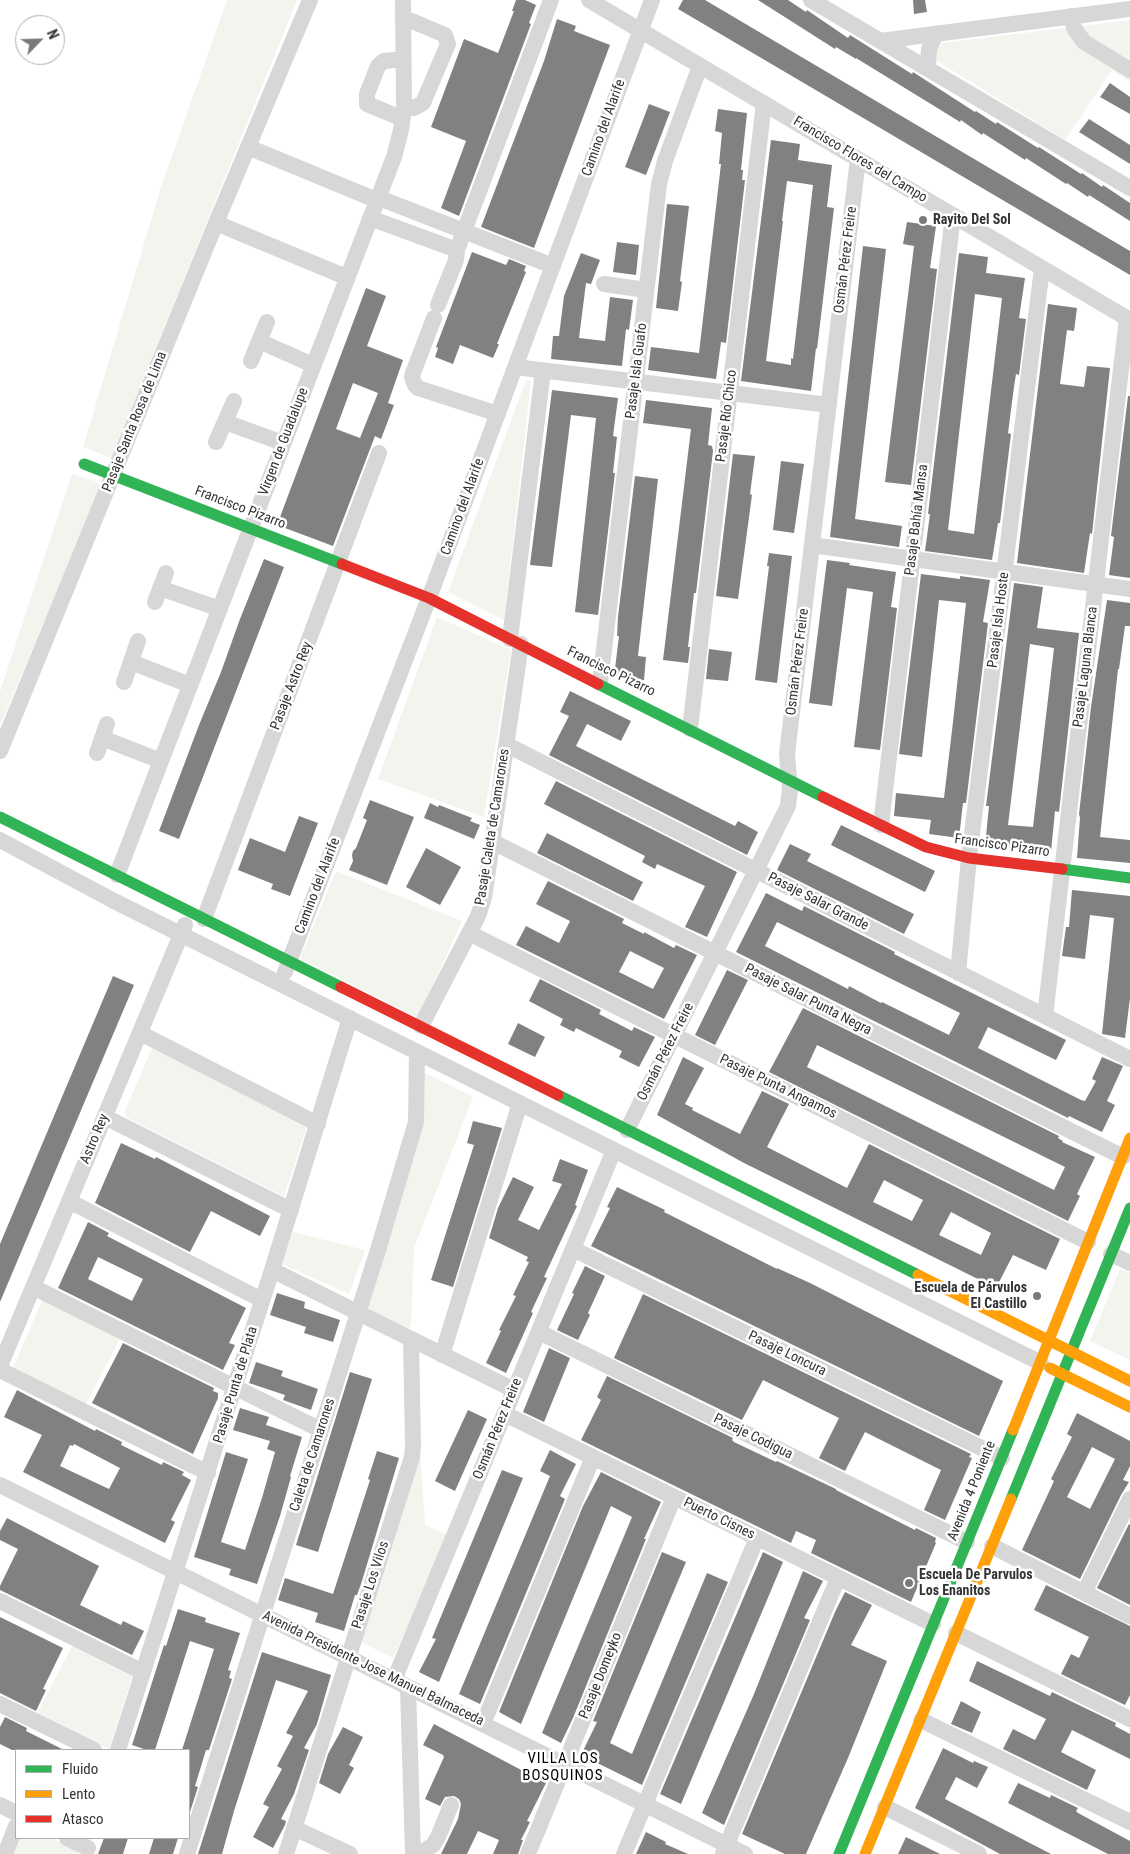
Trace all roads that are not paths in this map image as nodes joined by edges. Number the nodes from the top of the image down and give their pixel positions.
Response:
1 (310, 0) edge
2 (403, 0) edge
3 (552, 0) edge
4 (590, 0) edge
5 (652, 0) edge
6 (811, 0) edge
7 (1130, 9) edge
8 (1072, 16) junction
9 (403, 22) junction
10 (640, 30) junction
11 (936, 34) junction
12 (880, 41) junction
13 (403, 59) junction
14 (700, 66) junction
15 (928, 68) junction
16 (1130, 70) edge
17 (764, 103) junction
18 (403, 111) junction
19 (248, 147) junction
20 (858, 159) junction
21 (1130, 188) edge
22 (377, 199) junction
23 (953, 215) junction
24 (370, 218) junction
25 (216, 222) junction
26 (465, 231) junction
27 (457, 250) junction
28 (553, 266) junction
29 (1042, 268) junction
30 (346, 277) junction
31 (604, 284) dead end
32 (646, 290) junction
33 (1128, 319) edge
34 (267, 322) dead end
35 (259, 341) junction
36 (251, 361) dead end
37 (313, 365) junction
38 (515, 367) junction
39 (543, 371) junction
40 (635, 382) junction
41 (730, 393) junction
42 (234, 401) dead end
43 (829, 405) junction
44 (498, 414) junction
45 (225, 422) junction
46 (216, 442) dead end
47 (283, 443) junction
48 (379, 453) dead end
49 (84, 464) dead end
50 (114, 476) junction
51 (251, 528) junction
52 (812, 545) junction
53 (912, 559) junction
54 (338, 562) junction
55 (1005, 572) junction
56 (166, 573) dead end
57 (1096, 584) junction
58 (1130, 589) edge
59 (429, 598) junction
60 (220, 609) junction
61 (138, 641) dead end
62 (516, 642) junction
63 (131, 662) junction
64 (124, 682) dead end
65 (600, 684) junction
66 (190, 685) junction
67 (690, 729) junction
68 (102, 738) dead end
69 (507, 745) junction
70 (0, 751) edge
71 (161, 761) junction
72 (789, 780) junction
73 (0, 817) edge
74 (882, 825) junction
75 (0, 840) edge
76 (493, 842) junction
77 (969, 858) junction
78 (1062, 869) junction
79 (757, 871) junction
80 (117, 875) junction
81 (1130, 878) edge
82 (198, 915) junction
83 (468, 933) junction
84 (181, 934) junction
85 (716, 953) junction
86 (289, 960) junction
87 (958, 973) junction
88 (280, 983) junction
89 (1044, 1016) junction
90 (350, 1018) junction
91 (421, 1026) junction
92 (140, 1033) junction
93 (674, 1036) junction
94 (418, 1052) junction
95 (1130, 1059) edge
96 (520, 1103) junction
97 (105, 1117) junction
98 (318, 1124) junction
99 (627, 1130) junction
100 (1130, 1138) edge
101 (614, 1150) junction
102 (1123, 1158) junction
103 (69, 1201) junction
104 (1130, 1208) edge
105 (291, 1210) junction
106 (1088, 1242) junction
107 (573, 1249) junction
108 (1111, 1254) junction
109 (1130, 1263) edge
110 (272, 1270) junction
111 (33, 1288) junction
112 (262, 1300) junction
113 (358, 1313) junction
114 (539, 1332) junction
115 (411, 1338) junction
116 (1049, 1341) junction
117 (1071, 1352) junction
118 (442, 1355) junction
119 (1040, 1363) junction
120 (0, 1368) edge
121 (1062, 1374) junction
122 (1130, 1381) edge
123 (235, 1387) junction
124 (514, 1390) junction
125 (1130, 1407) edge
126 (505, 1414) junction
127 (321, 1430) junction
128 (593, 1457) junction
129 (1002, 1458) junction
130 (208, 1473) junction
131 (0, 1485) edge
132 (674, 1497) junction
133 (1130, 1499) edge
134 (757, 1538) junction
135 (967, 1542) junction
136 (992, 1546) junction
137 (174, 1571) junction
138 (838, 1578) junction
139 (1084, 1593) junction
140 (0, 1601) edge
141 (263, 1615) junction
142 (1130, 1616) edge
143 (933, 1624) junction
144 (956, 1633) junction
145 (347, 1657) junction
146 (143, 1672) junction
147 (401, 1684) junction
148 (0, 1704) edge
149 (1130, 1719) edge
150 (920, 1720) junction
151 (483, 1724) junction
152 (92, 1749) edge
153 (118, 1749) edge
154 (565, 1765) junction
155 (645, 1804) junction
156 (0, 1805) edge
157 (451, 1805) dead end
158 (884, 1807) junction
159 (15, 1812) edge
160 (1130, 1822) edge
161 (294, 1828) junction
162 (15, 1829) edge
163 (70, 1839) edge
164 (88, 1846) edge
165 (725, 1850) edge
166 (5, 1854) edge
167 (188, 1854) edge
168 (286, 1854) edge
169 (350, 1854) edge
170 (414, 1854) edge
171 (420, 1854) edge
172 (528, 1854) edge
173 (624, 1854) edge
174 (745, 1854) edge
175 (839, 1854) edge
176 (865, 1854) edge
177 (979, 1854) edge

1 - 19 street, Pasaje Santa Rosa de Lima
2 - 9 street, Virgen de Guadalupe
3 - 26 street
4 - 10 street, Francisco Flores del Campo
5 - 10 street, Camino del Alarife
6 - 12 street
7 - 8 street
8 - 11 street
8 - 16 street
9 - 13 street, Virgen de Guadalupe
9 - 18 street
10 - 14 street, Francisco Flores del Campo
10 - 28 street, Camino del Alarife
11 - 12 street
11 - 15 street
12 - 15 street
13 - 18 street, Virgen de Guadalupe
13 - 18 street
14 - 17 street, Francisco Flores del Campo
14 - 32 street, Pasaje Isla Guafo
15 - 21 street
17 - 20 street, Francisco Flores del Campo
17 - 41 street, Pasaje Río Chico
18 - 22 street, Virgen de Guadalupe
19 - 22 street
19 - 25 street, Pasaje Santa Rosa de Lima
20 - 23 street, Francisco Flores del Campo
20 - 43 street, Osmán Pérez Freire
22 - 24 street, Virgen de Guadalupe
22 - 26 street
23 - 29 street, Francisco Flores del Campo
23 - 53 street, Pasaje Bahía Mansa
24 - 27 street
24 - 30 street, Virgen de Guadalupe
25 - 30 street
25 - 50 street, Pasaje Santa Rosa de Lima
26 - 27 street
26 - 28 street
27 - 44 street
28 - 38 street, Camino del Alarife
29 - 33 street, Francisco Flores del Campo
29 - 55 street, Pasaje Isla Hoste
30 - 37 street, Virgen de Guadalupe
31 - 32 street
32 - 40 street, Pasaje Isla Guafo
33 - 57 street, Pasaje Laguna Blanca
34 - 35 street
35 - 36 street
35 - 37 street
37 - 47 street, Virgen de Guadalupe
38 - 39 street
38 - 44 street, Camino del Alarife
39 - 40 street
39 - 62 street, Pasaje Caleta de Camarones
40 - 41 street
40 - 65 street, Pasaje Isla Guafo
41 - 43 street
41 - 67 street, Pasaje Río Chico
42 - 45 street
43 - 52 street, Osmán Pérez Freire
44 - 59 street, Camino del Alarife
45 - 46 street
45 - 47 street
47 - 51 street, Virgen de Guadalupe
48 - 54 street, Pasaje Astro Rey
49 - 50 street, Francisco Pizarro
50 - 51 street, Francisco Pizarro
50 - 70 street, Pasaje Santa Rosa de Lima
51 - 54 street, Francisco Pizarro
51 - 60 street, Virgen de Guadalupe
52 - 53 street
52 - 72 street, Osmán Pérez Freire
53 - 55 street
53 - 74 street, Pasaje Bahía Mansa
54 - 59 street, Francisco Pizarro
54 - 82 street, Pasaje Astro Rey
55 - 57 street
55 - 77 street, Pasaje Isla Hoste
56 - 60 street
57 - 58 street
57 - 78 street, Pasaje Laguna Blanca
59 - 62 street, Francisco Pizarro
59 - 86 street, Camino del Alarife
60 - 66 street, Virgen de Guadalupe
61 - 63 street
62 - 65 street, Francisco Pizarro
62 - 69 street, Pasaje Caleta de Camarones
63 - 64 street
63 - 66 street
65 - 67 street, Francisco Pizarro
66 - 71 street, Virgen de Guadalupe
67 - 72 street, Francisco Pizarro
68 - 71 street
69 - 76 street, Pasaje Caleta de Camarones
69 - 79 street, Pasaje Salar Grande
71 - 80 street, Virgen de Guadalupe
72 - 74 street, Francisco Pizarro
72 - 79 street, Osmán Pérez Freire
73 - 80 street
74 - 77 street, Francisco Pizarro
75 - 84 street
76 - 83 street, Pasaje Caleta de Camarones
76 - 85 street, Pasaje Salar Punta Negra
77 - 78 street, Francisco Pizarro
77 - 87 street, Pasaje Isla Hoste
78 - 81 street, Francisco Pizarro
78 - 89 street, Pasaje Laguna Blanca
79 - 85 street, Osmán Pérez Freire
79 - 87 street, Pasaje Salar Grande
80 - 82 street
82 - 84 street, Astro Rey
82 - 86 street
83 - 91 street, Pasaje Caleta de Camarones
83 - 93 street, Pasaje Punta Angamos
84 - 88 street
84 - 92 street, Astro Rey
85 - 93 street, Osmán Pérez Freire
85 - 102 street, Pasaje Salar Punta Negra
86 - 88 street, Camino del Alarife
86 - 91 street
87 - 89 street, Pasaje Salar Grande
88 - 90 street
89 - 95 street, Pasaje Salar Grande
90 - 94 street
90 - 98 street, Pasaje Punta de Plata
91 - 99 street
92 - 97 street, Astro Rey
92 - 98 street
93 - 99 street, Osmán Pérez Freire
93 - 106 street, Pasaje Punta Angamos
94 - 96 street
94 - 113 street, Caleta de Camarones
96 - 101 street
96 - 118 street
97 - 103 street, Astro Rey
97 - 105 street
98 - 105 street, Pasaje Punta de Plata
99 - 116 street
100 - 102 street, Avenida 4 Poniente
101 - 107 street, Osmán Pérez Freire
101 - 119 street
102 - 106 street, Avenida 4 Poniente
103 - 111 street, Astro Rey
103 - 112 street
104 - 108 street
105 - 110 street, Pasaje Punta de Plata
106 - 116 street, Avenida 4 Poniente
107 - 114 street, Osmán Pérez Freire
107 - 129 street, Pasaje Loncura
108 - 109 street
108 - 117 street
110 - 112 street, Pasaje Punta de Plata
110 - 113 street
111 - 120 street, Astro Rey
111 - 123 street
112 - 123 street, Pasaje Punta de Plata
113 - 115 street
113 - 127 street, Caleta de Camarones
114 - 124 street, Osmán Pérez Freire
114 - 135 street, Pasaje Codigua
115 - 118 street
115 - 145 street, Pasaje Los Vilos
116 - 117 street
116 - 119 street, Avenida 4 Poniente
117 - 121 street
117 - 122 street
118 - 124 street
119 - 121 street
119 - 129 street, Avenida 4 Poniente
120 - 130 street
121 - 125 street
121 - 136 street
123 - 127 street
123 - 130 street, Pasaje Punta de Plata
124 - 126 street, Osmán Pérez Freire
126 - 128 street, Puerto Cisnes
126 - 147 street, Osmán Pérez Freire
127 - 141 street, Caleta de Camarones
128 - 132 street, Puerto Cisnes
128 - 151 street
129 - 135 street, Avenida 4 Poniente
130 - 137 street, Pasaje Punta de Plata
131 - 137 street, Avenida Presidente Jose Manuel Balmaceda
132 - 134 street, Puerto Cisnes
132 - 154 street, Pasaje Domeyko
133 - 139 street
134 - 138 street, Puerto Cisnes
134 - 155 street
135 - 143 street, Avenida 4 Poniente
136 - 139 street
136 - 144 street
137 - 141 street, Avenida Presidente Jose Manuel Balmaceda
137 - 146 street, Pasaje Punta de Plata
138 - 143 street, Puerto Cisnes
138 - 165 street
139 - 142 street
140 - 146 street
141 - 145 street, Avenida Presidente Jose Manuel Balmaceda
141 - 167 street, Caleta de Camarones
143 - 175 street, Avenida 4 Poniente
144 - 149 street
144 - 150 street
145 - 147 street, Avenida Presidente Jose Manuel Balmaceda
145 - 161 street, Pasaje Los Vilos
146 - 153 street, Pasaje Punta de Plata
147 - 151 street, Avenida Presidente Jose Manuel Balmaceda
147 - 170 street, Osmán Pérez Freire
148 - 152 street
150 - 158 street
150 - 160 street
151 - 154 street, Avenida Presidente Jose Manuel Balmaceda
154 - 155 street, Avenida Presidente Jose Manuel Balmaceda
154 - 172 street, Pasaje Domeyko
155 - 165 street, Avenida Presidente Jose Manuel Balmaceda
155 - 173 street
156 - 159 street
157 - 171 street
158 - 176 street
158 - 177 street
161 - 168 street, Pasaje Los Vilos
161 - 169 street
162 - 166 street
163 - 164 street
165 - 174 street, Avenida Presidente Jose Manuel Balmaceda

